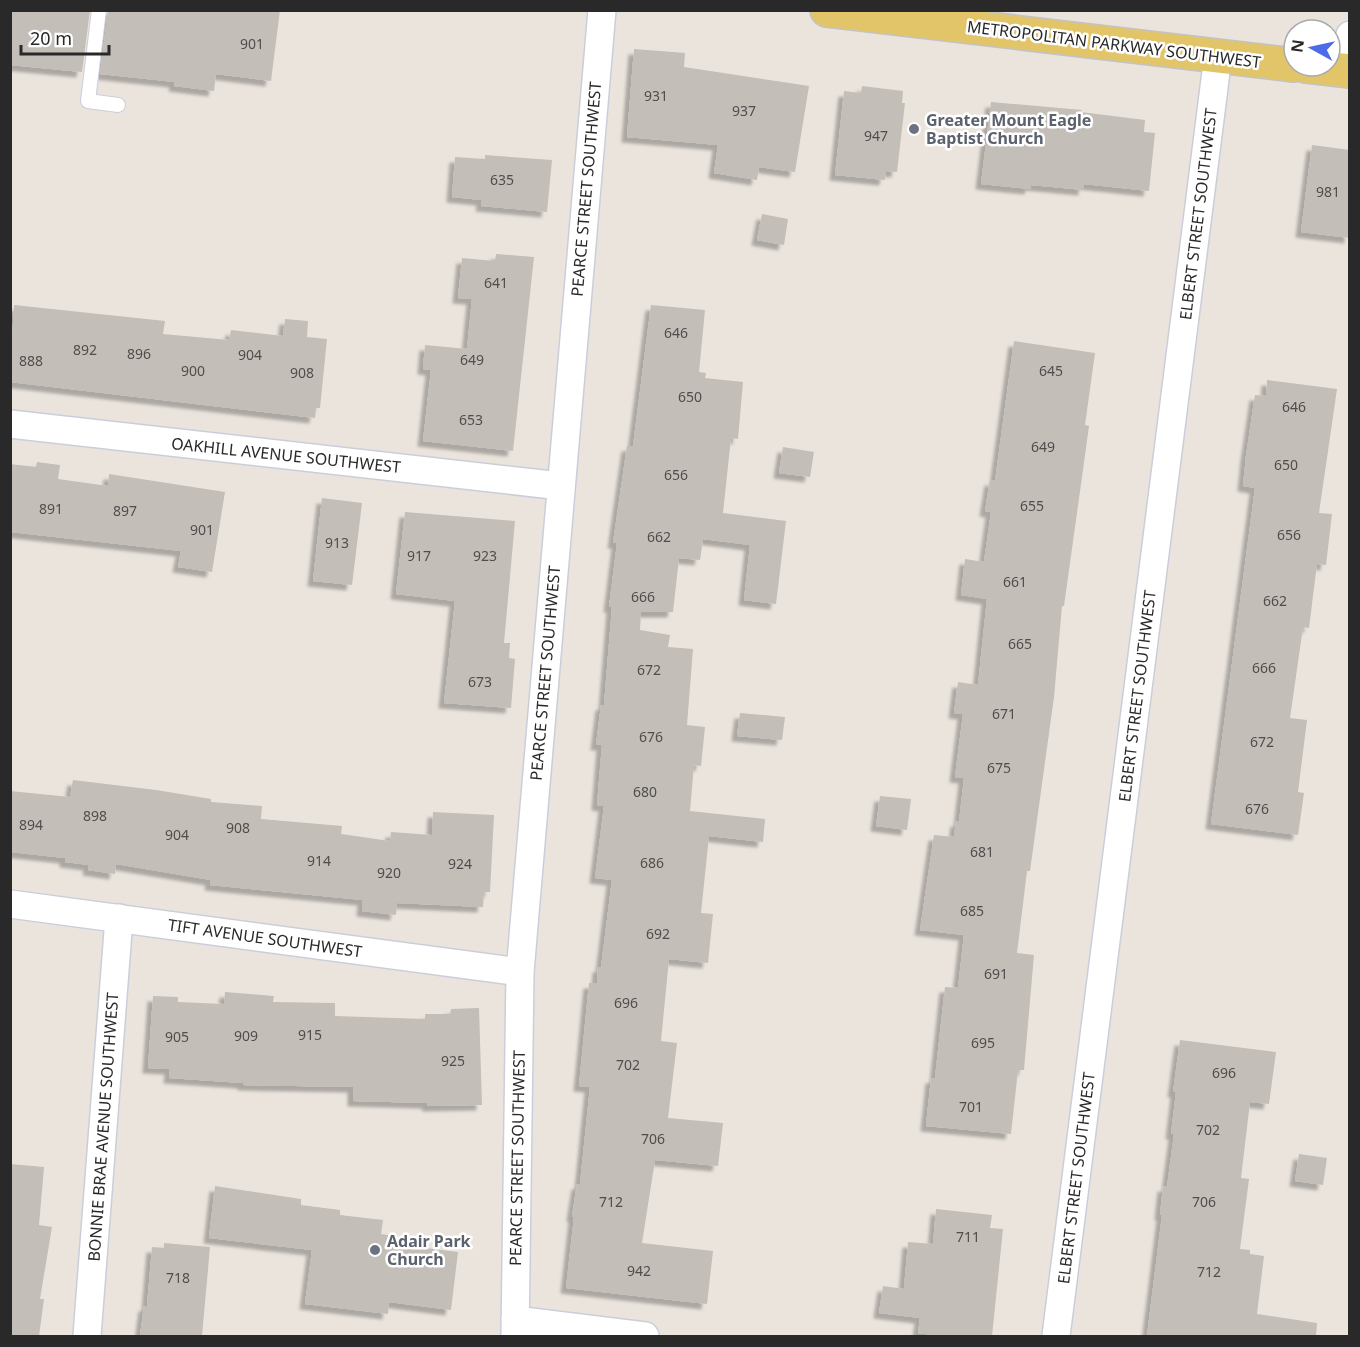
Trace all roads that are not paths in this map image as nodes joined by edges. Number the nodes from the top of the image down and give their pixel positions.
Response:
1 (99, 10) edge
2 (602, 10) edge
3 (827, 10) edge
4 (1350, 35) edge
5 (1218, 56) junction
6 (1282, 64) edge
7 (1346, 71) edge
8 (118, 105) dead end
9 (10, 424) edge
10 (561, 486) junction
11 (10, 904) edge
12 (119, 918) junction
13 (520, 972) junction
14 (515, 1328) edge
15 (87, 1336) edge
16 (645, 1336) edge
17 (1056, 1336) edge

1 - 8 lane
2 - 10 street, PEARCE STREET SOUTHWEST
3 - 5 main road, METROPOLITAN PARKWAY SOUTHWEST
4 - 7 street
5 - 6 main road, METROPOLITAN PARKWAY SOUTHWEST
5 - 17 street, ELBERT STREET SOUTHWEST
9 - 10 street, OAKHILL AVENUE SOUTHWEST
10 - 13 street, PEARCE STREET SOUTHWEST
11 - 12 street, TIFT AVENUE SOUTHWEST
12 - 13 street, TIFT AVENUE SOUTHWEST
12 - 15 street, BONNIE BRAE AVENUE SOUTHWEST
13 - 14 street, PEARCE STREET SOUTHWEST
14 - 16 street

